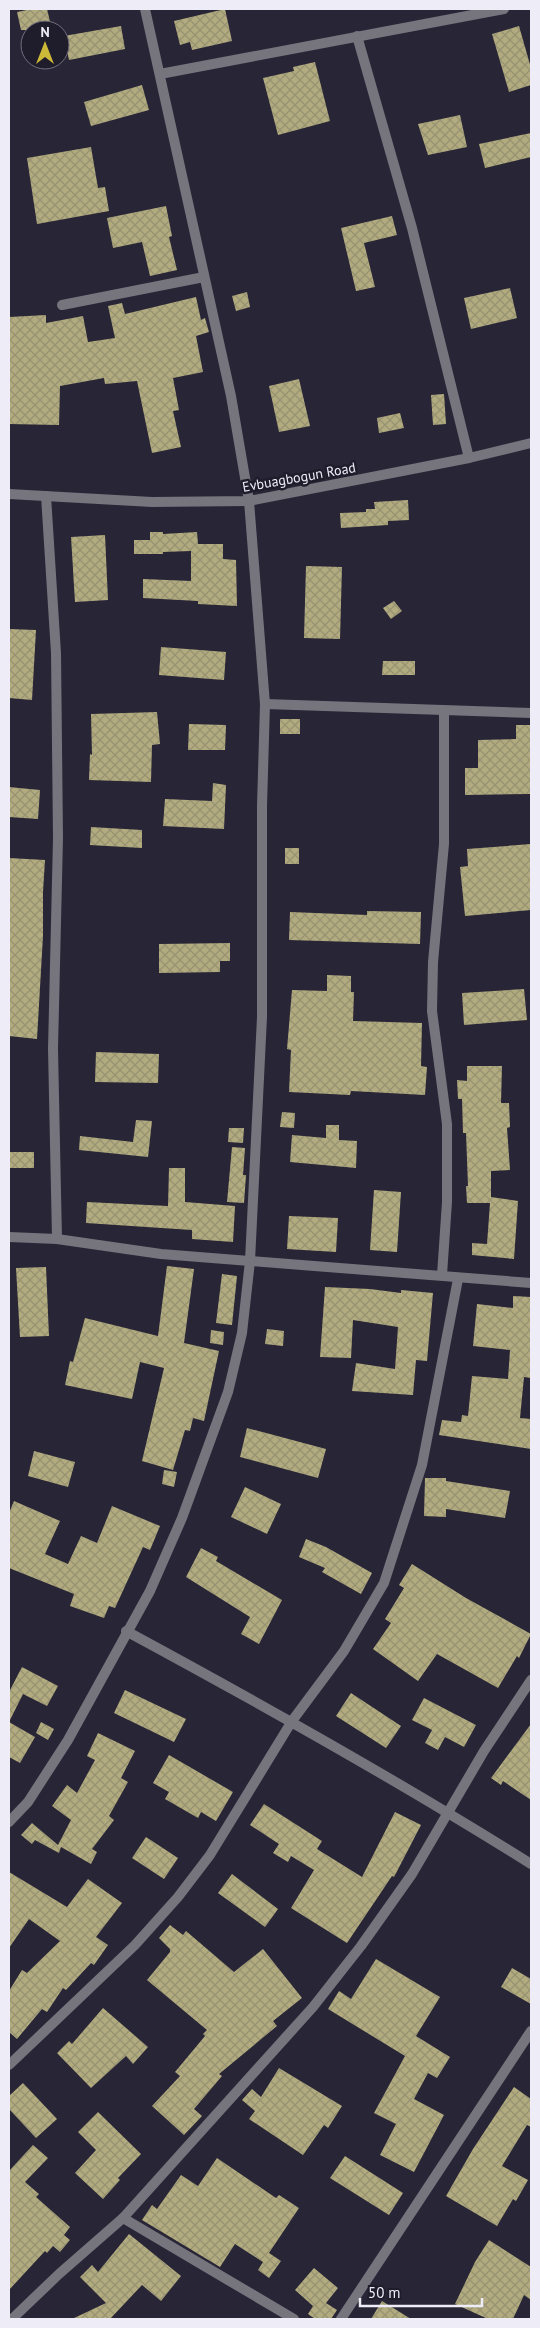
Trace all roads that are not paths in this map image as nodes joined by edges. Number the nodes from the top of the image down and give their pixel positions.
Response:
1 (145, 9) edge
2 (504, 9) edge
3 (481, 11) edge
4 (357, 36) junction
5 (160, 74) junction
6 (204, 277) junction
7 (62, 305) dead end
8 (531, 443) edge
9 (470, 458) junction
10 (9, 494) edge
11 (46, 496) junction
12 (249, 502) junction
13 (265, 704) junction
14 (444, 711) junction
15 (531, 713) edge
16 (9, 1237) edge
17 (57, 1238) junction
18 (250, 1261) junction
19 (442, 1275) junction
20 (458, 1279) junction
21 (531, 1284) edge
22 (126, 1631) junction
23 (531, 1680) edge
24 (292, 1721) junction
25 (449, 1812) junction
26 (9, 1822) edge
27 (531, 1864) edge
28 (531, 2031) edge
29 (9, 2065) edge
30 (123, 2218) junction
31 (12, 2319) edge
32 (294, 2319) edge
33 (341, 2319) edge

1 - 5 street
2 - 3 street
3 - 4 street
4 - 5 street
4 - 9 street
5 - 6 street
6 - 7 street
6 - 12 street
8 - 9 street, Evbuagbogun Road
9 - 12 street, Evbuagbogun Road
10 - 11 street, Evbuagbogun Road
11 - 12 street, Evbuagbogun Road
11 - 17 street
12 - 13 street
13 - 14 street
13 - 18 street
14 - 15 street
14 - 19 street
16 - 17 street
17 - 18 street
18 - 19 street
18 - 22 street
19 - 20 street
20 - 21 street
20 - 24 street
22 - 24 street
22 - 26 street
23 - 25 street
24 - 25 street
24 - 29 street
25 - 27 street
25 - 30 street
28 - 33 street
30 - 31 street
30 - 32 street

